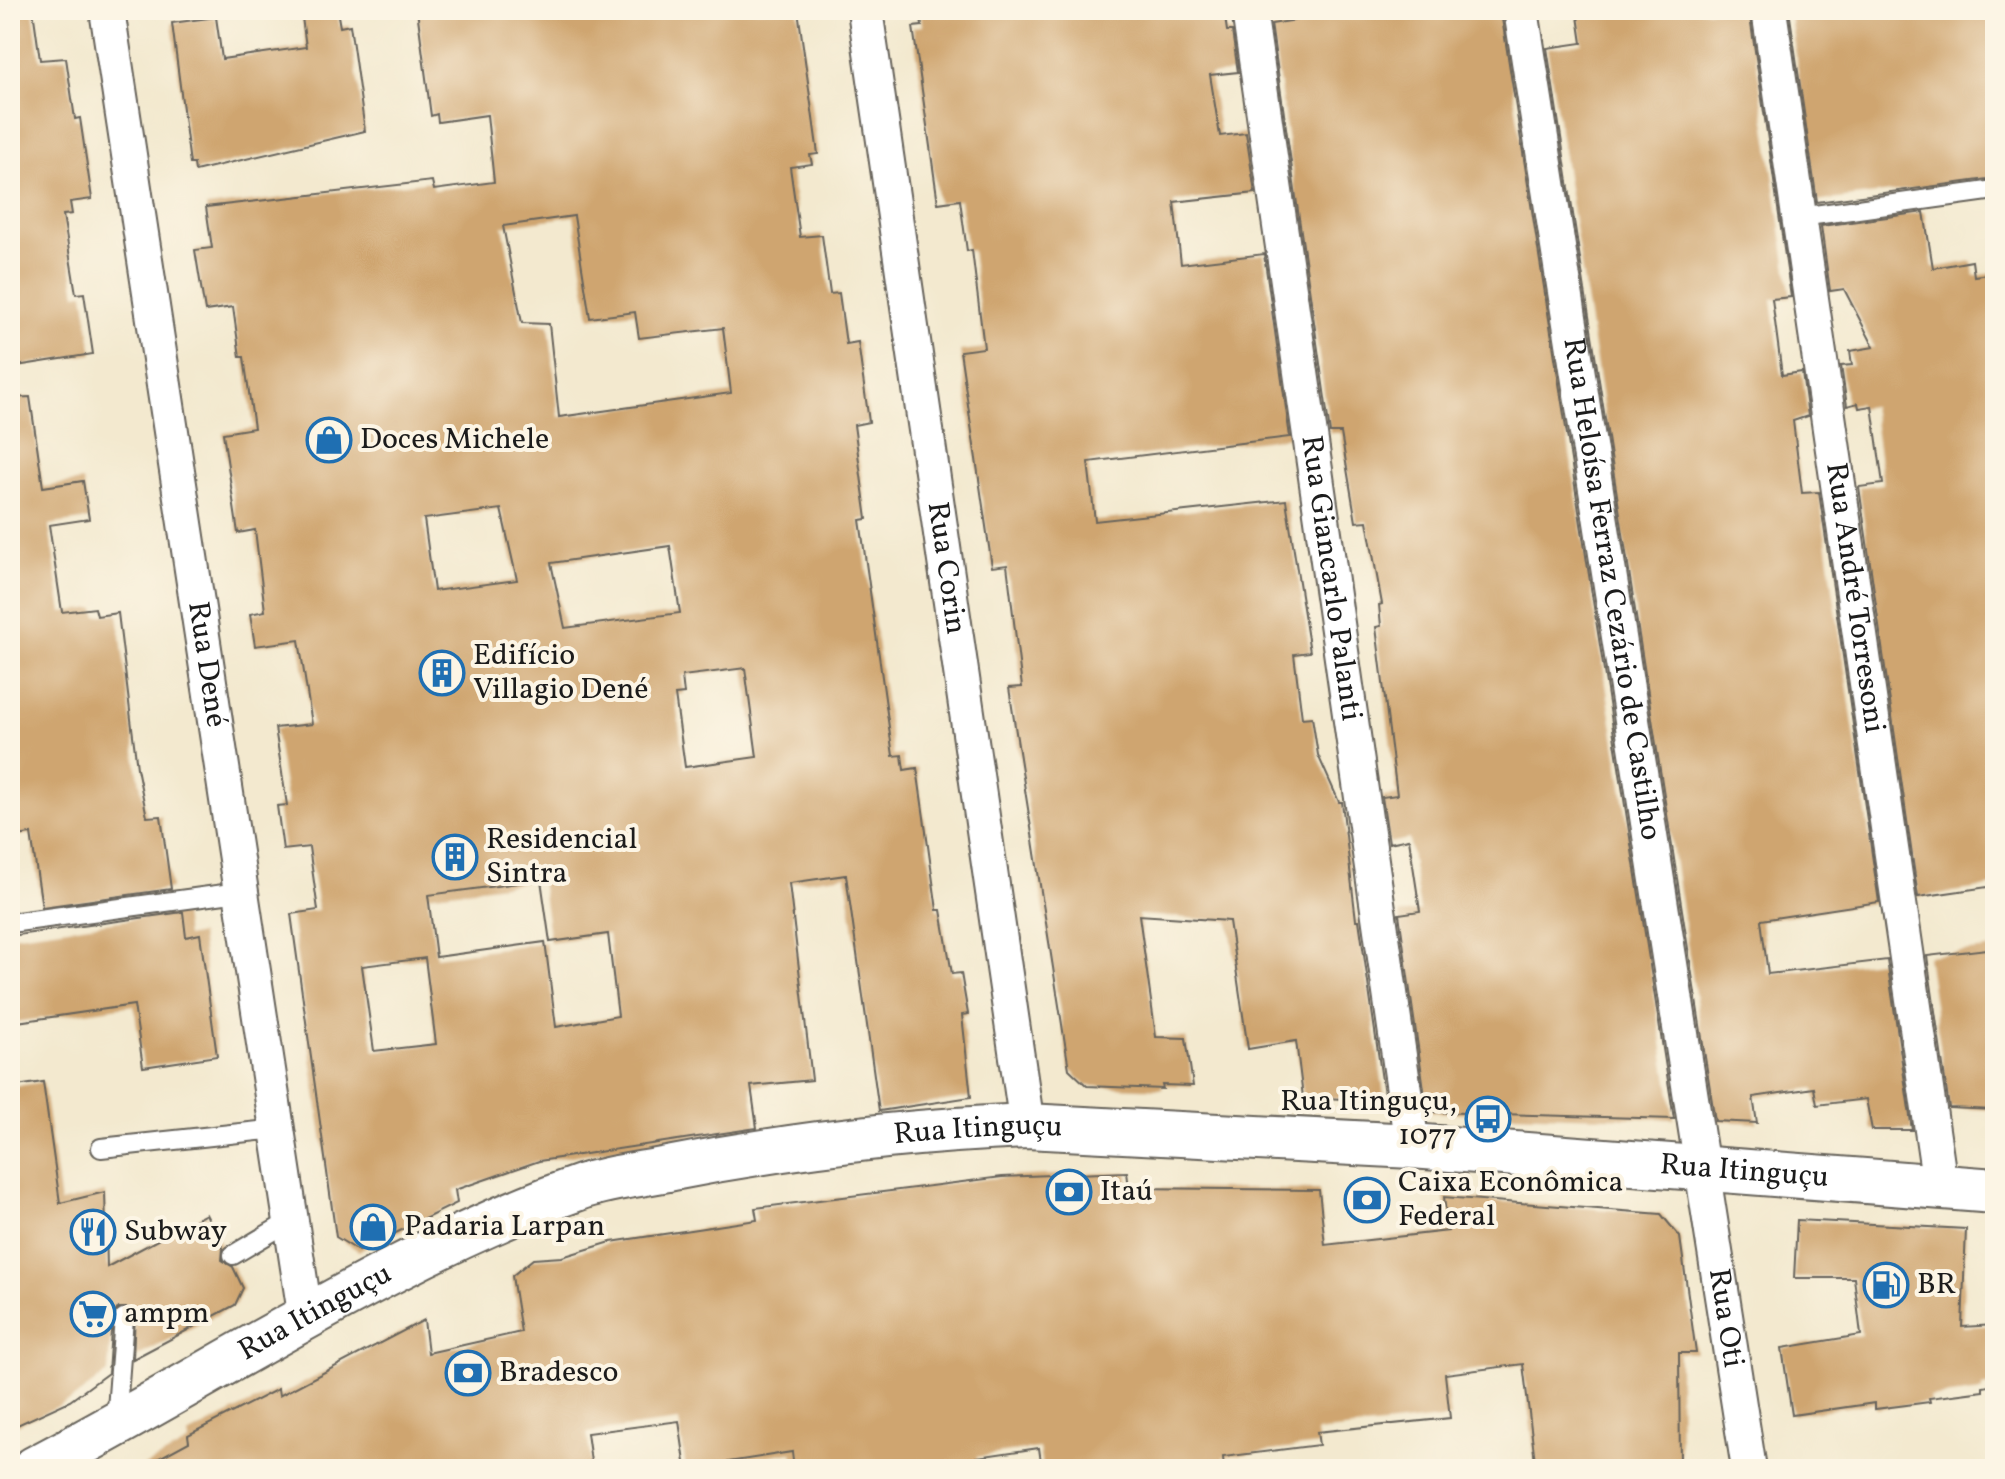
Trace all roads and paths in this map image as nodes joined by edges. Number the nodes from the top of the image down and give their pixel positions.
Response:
1 (107, 10) edge
2 (865, 10) edge
3 (1249, 10) edge
4 (1521, 10) edge
5 (1769, 10) edge
6 (1995, 190) edge
7 (1800, 217) junction
8 (239, 892) junction
9 (10, 923) edge
10 (1027, 1126) junction
11 (276, 1129) junction
12 (1412, 1146) junction
13 (101, 1148) dead end
14 (1701, 1168) junction
15 (1940, 1185) junction
16 (1995, 1191) edge
17 (290, 1221) junction
18 (233, 1255) dead end
19 (124, 1318) dead end
20 (306, 1320) junction
21 (116, 1425) junction
22 (34, 1469) edge
23 (1749, 1469) edge

1 - 8 street, Rua Dené
2 - 10 street, Rua Corin
3 - 12 street, Rua Giancarlo Palanti
4 - 14 street, Rua Heloísa Ferraz Cezário de Castilho
5 - 7 street, Rua André Torresoni
6 - 7 lane
7 - 15 street, Rua André Torresoni
8 - 9 lane
8 - 11 street, Rua Dené
10 - 12 main road, Rua Itinguçu
10 - 20 main road, Rua Itinguçu
11 - 13 lane
11 - 17 street, Rua Dené
12 - 14 main road, Rua Itinguçu
14 - 15 main road, Rua Itinguçu
14 - 23 street, Rua Oti
15 - 16 main road, Rua Itinguçu
17 - 18 lane
17 - 20 street, Rua Dené
19 - 21 lane
20 - 21 main road, Rua Itinguçu
21 - 22 main road, Rua Itinguçu

